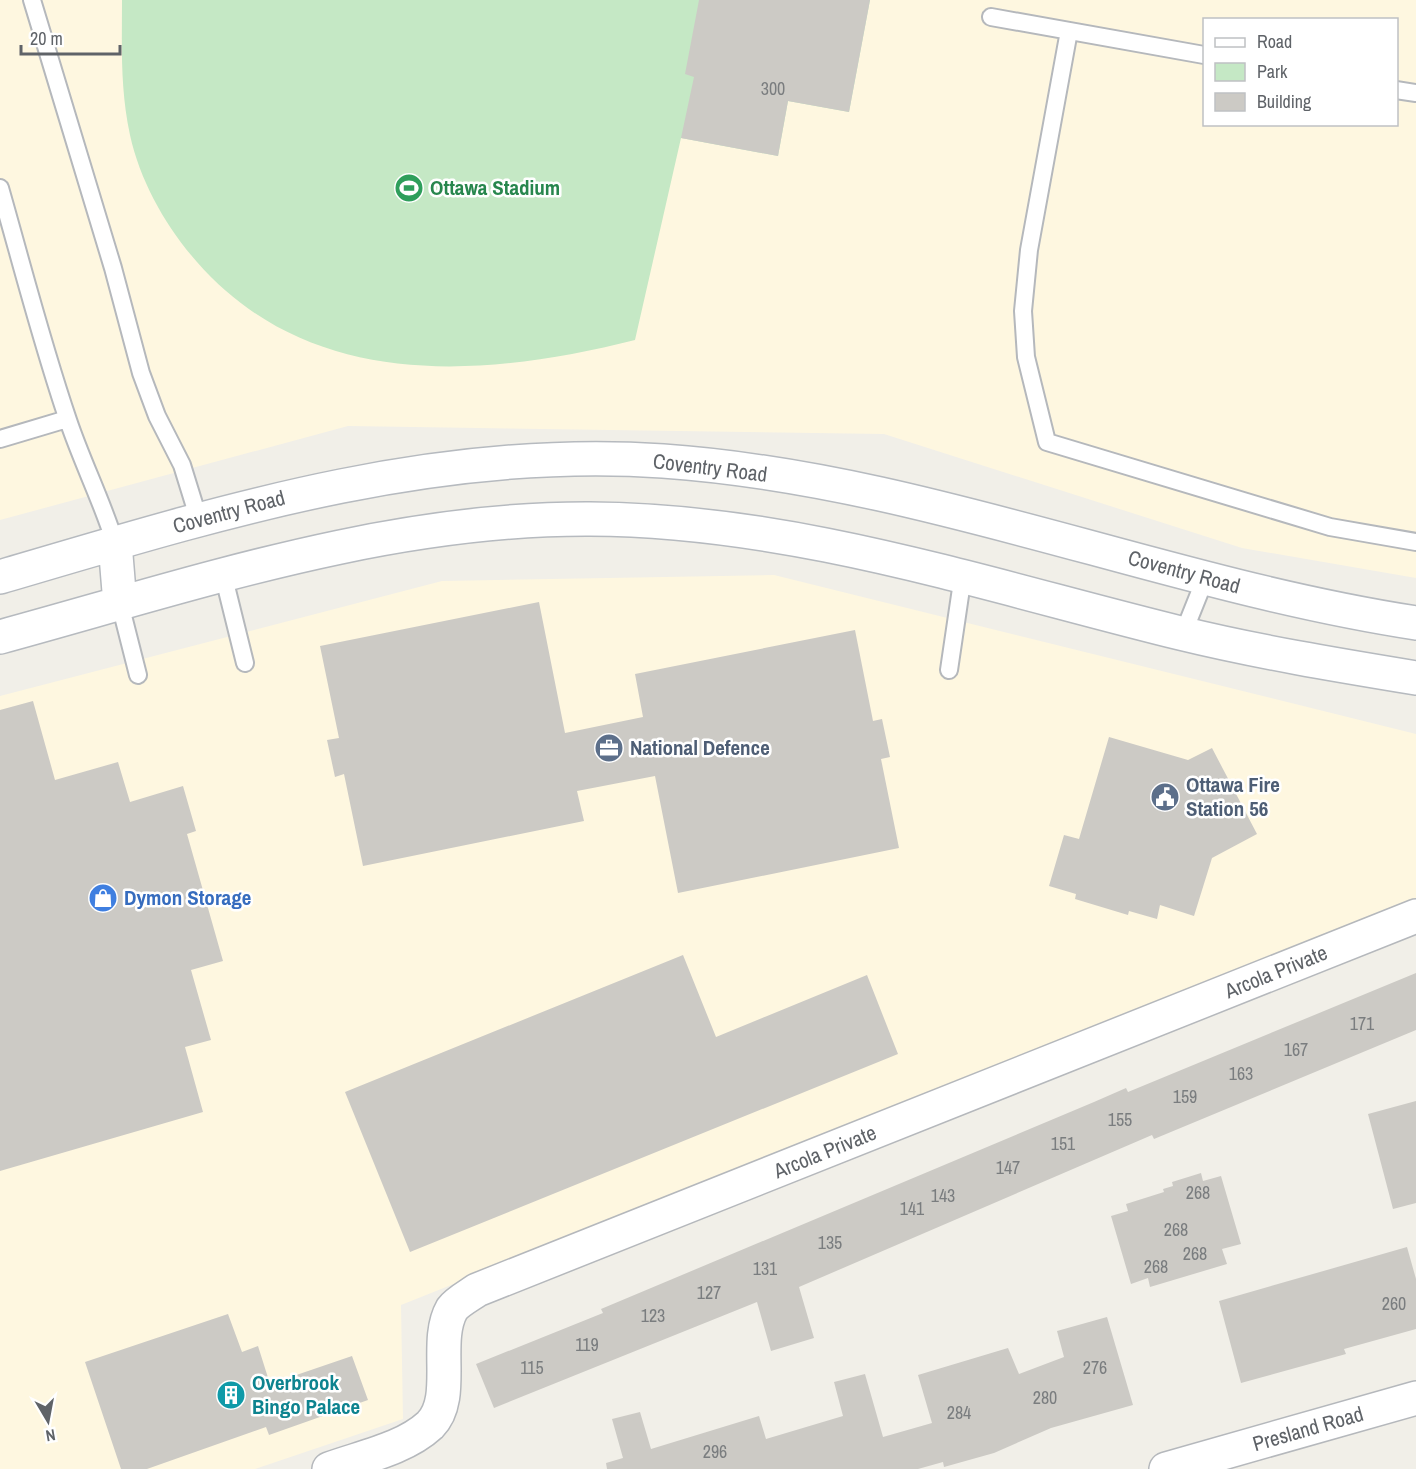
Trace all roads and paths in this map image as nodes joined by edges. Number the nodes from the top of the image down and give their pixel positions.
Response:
1 (32, 0) edge
2 (992, 17) dead end
3 (1069, 30) junction
4 (1203, 55) edge
5 (1398, 90) edge
6 (1416, 93) edge
7 (0, 188) edge
8 (67, 419) junction
9 (0, 439) edge
10 (199, 520) junction
11 (1416, 542) edge
12 (115, 543) junction
13 (223, 574) junction
14 (963, 575) junction
15 (0, 577) edge
16 (1205, 579) junction
17 (120, 604) junction
18 (1416, 623) edge
19 (1183, 634) junction
20 (0, 637) edge
21 (245, 663) dead end
22 (948, 670) dead end
23 (138, 675) dead end
24 (1416, 678) edge
25 (1416, 916) edge
26 (1416, 1398) edge
27 (329, 1469) edge
28 (1166, 1469) edge

1 - 10 lane
2 - 3 lane
3 - 4 lane
3 - 11 lane
5 - 6 lane
7 - 8 lane
8 - 9 lane
8 - 12 lane
10 - 12 main road, Coventry Road
10 - 16 main road, Coventry Road
12 - 15 main road, Coventry Road
12 - 17 main road
13 - 14 main road
13 - 17 main road
13 - 21 lane
14 - 19 main road
14 - 22 lane
16 - 18 main road, Coventry Road
16 - 19 lane
17 - 20 main road
17 - 23 lane
19 - 24 main road
25 - 27 main road, Arcola Private
26 - 28 main road, Presland Road

